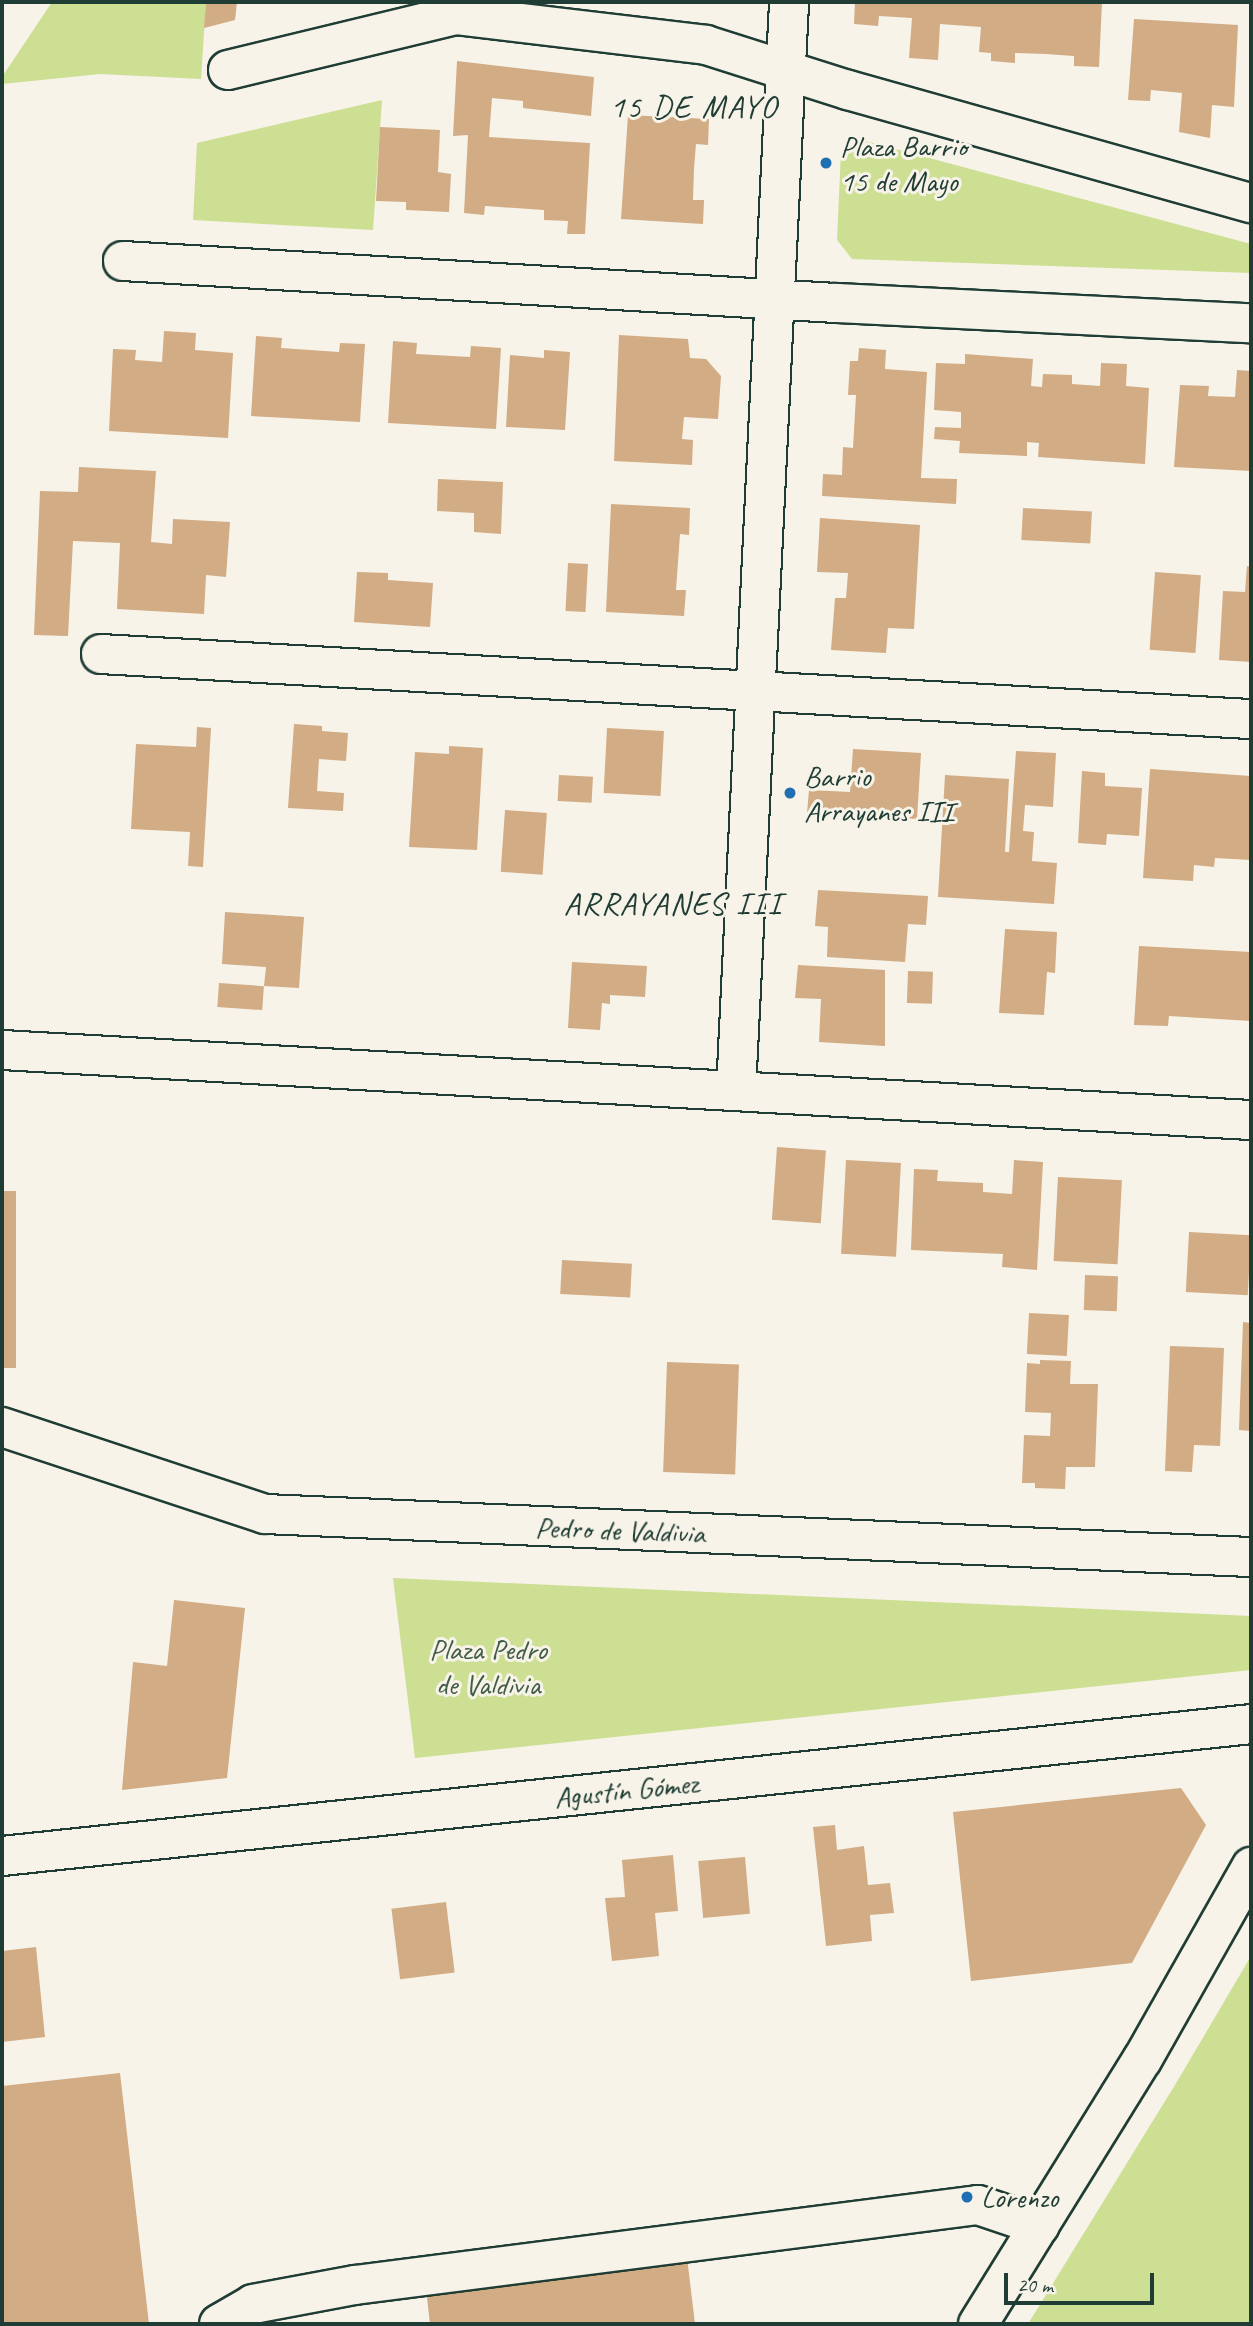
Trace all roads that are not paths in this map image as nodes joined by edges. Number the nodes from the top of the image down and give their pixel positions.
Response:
1 (789, 2) edge
2 (228, 70) dead end
3 (786, 70) junction
4 (1251, 203) edge
5 (123, 261) dead end
6 (774, 299) junction
7 (1251, 323) edge
8 (102, 654) dead end
9 (756, 690) junction
10 (1251, 719) edge
11 (2, 1050) edge
12 (736, 1091) junction
13 (1251, 1120) edge
14 (2, 1427) edge
15 (1251, 1557) edge
16 (1251, 1724) edge
17 (2, 1856) edge
18 (1251, 1867) edge
19 (1041, 2226) junction
20 (219, 2324) edge
21 (978, 2324) edge

1 - 3 street
2 - 3 street
3 - 4 street
3 - 6 street
5 - 6 street
6 - 7 street
6 - 9 street
8 - 9 street
9 - 10 street
9 - 12 street
11 - 12 street
12 - 13 street
14 - 15 street, Pedro de Valdivia
16 - 17 street, Agustín Gómez
18 - 19 street
19 - 20 street
19 - 21 street

